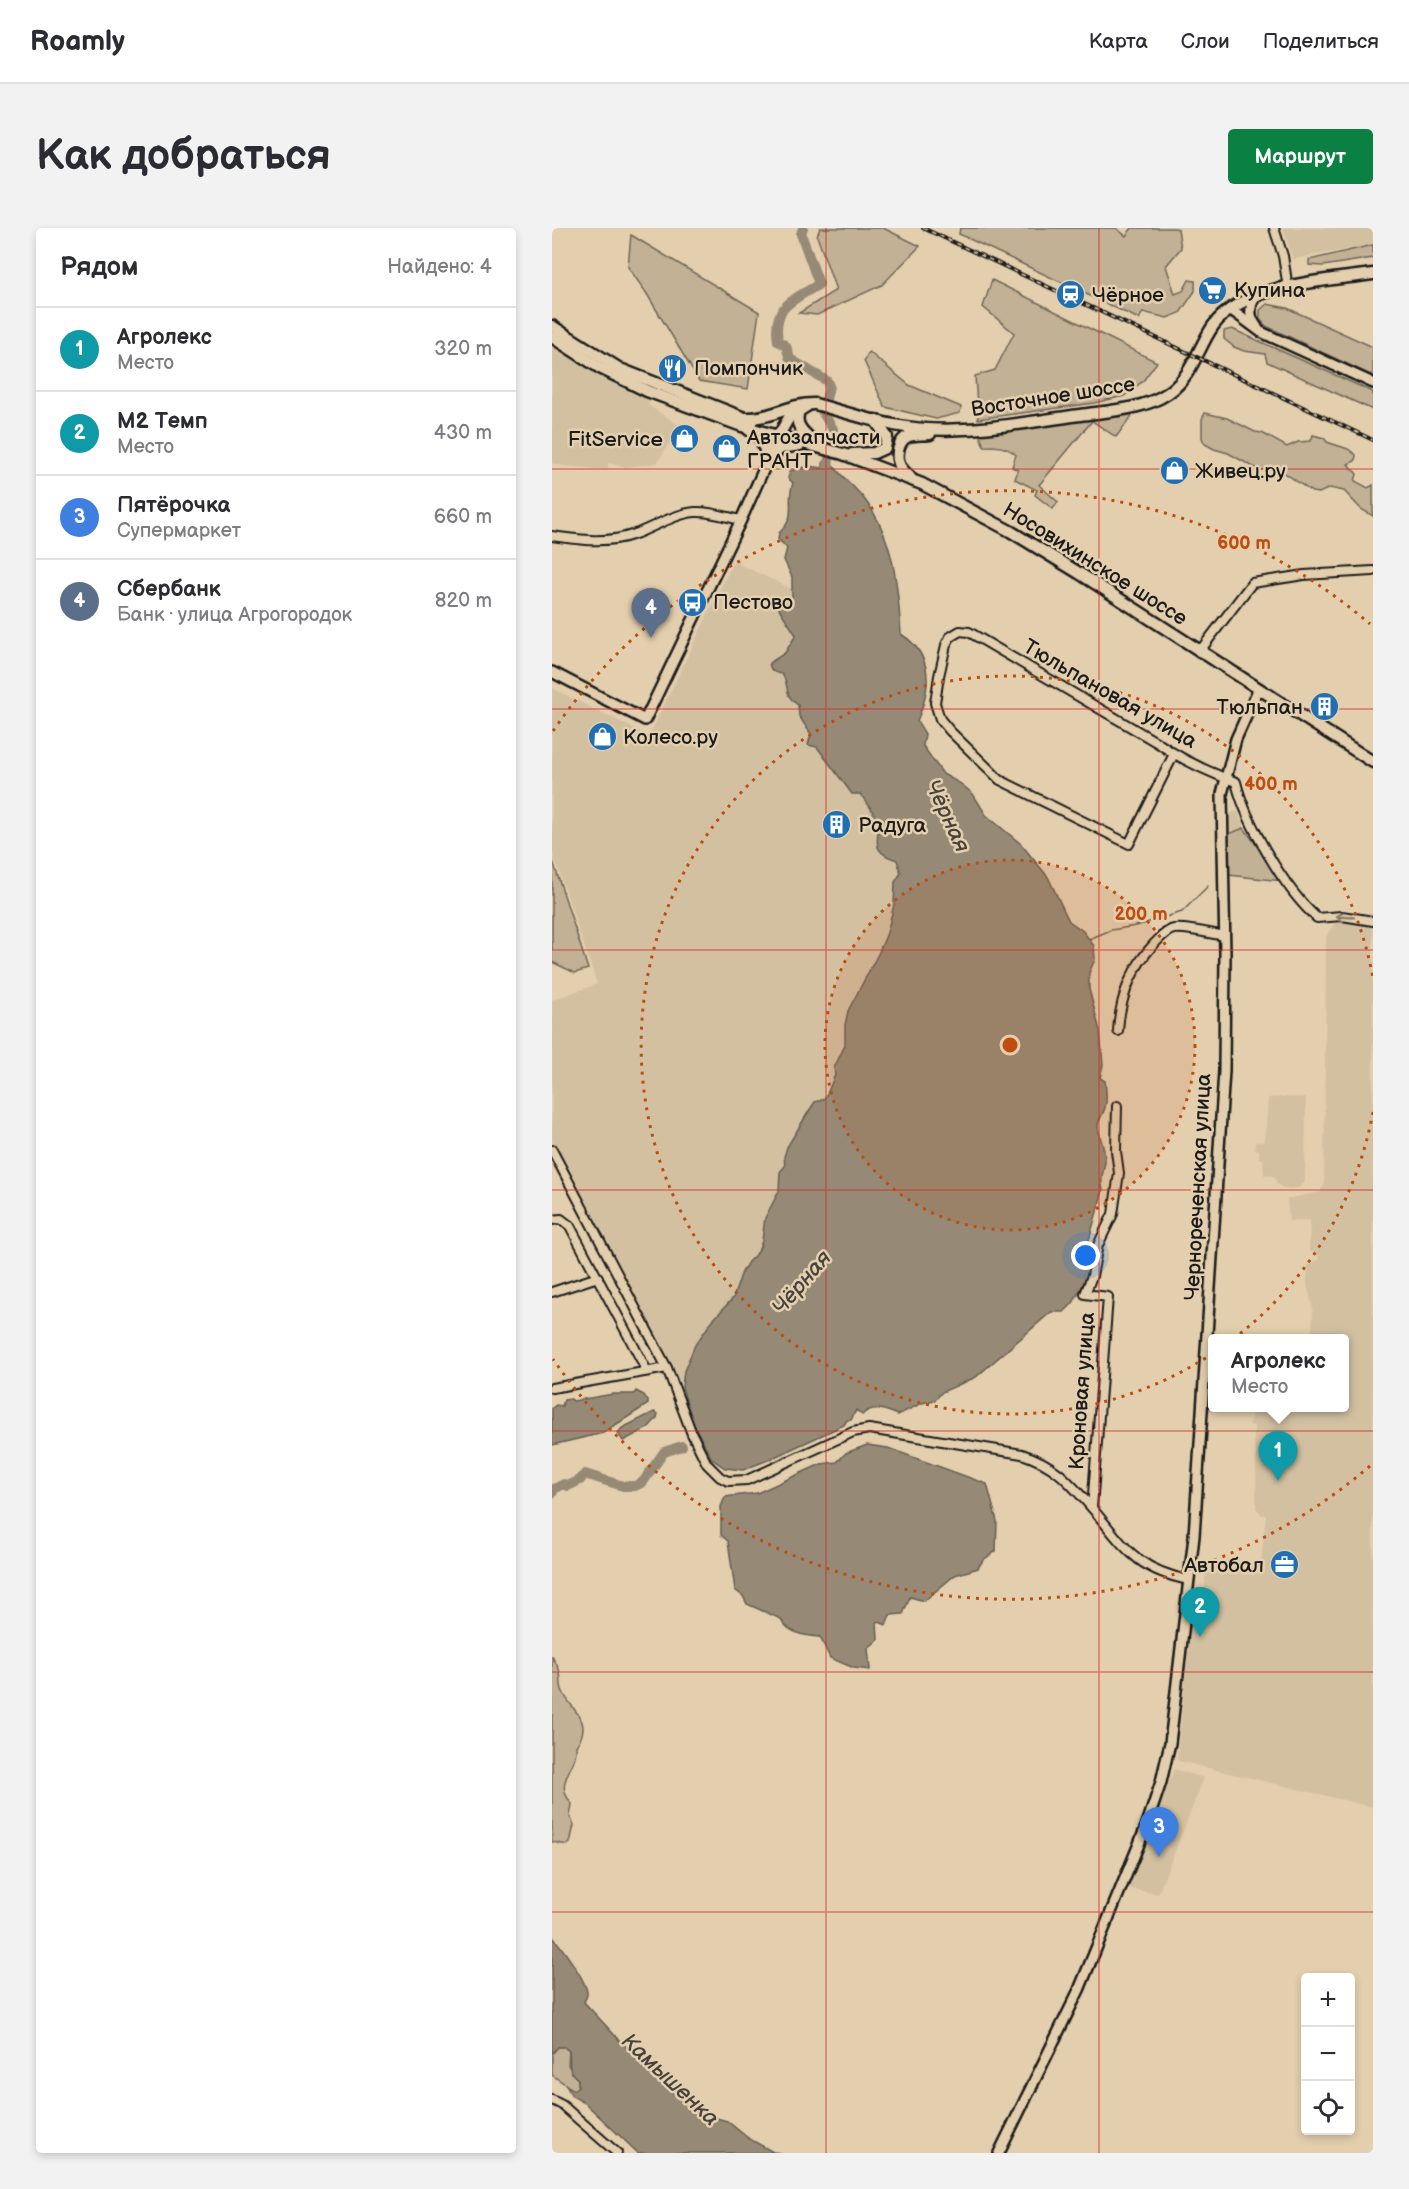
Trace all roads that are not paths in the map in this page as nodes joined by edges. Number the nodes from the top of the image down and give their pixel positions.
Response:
1 (1274, 228) edge
2 (1373, 273) edge
3 (1288, 288) junction
4 (1255, 296) junction
5 (1230, 309) junction
6 (552, 326) edge
7 (1261, 332) junction
8 (552, 337) edge
9 (1373, 383) edge
10 (816, 405) junction
11 (795, 407) junction
12 (875, 420) junction
13 (744, 422) junction
14 (961, 430) junction
15 (779, 435) junction
16 (818, 446) junction
17 (843, 454) junction
18 (768, 459) junction
19 (912, 480) junction
20 (741, 520) junction
21 (552, 536) edge
22 (1373, 571) edge
23 (1200, 652) junction
24 (552, 672) edge
25 (1258, 690) junction
26 (1174, 754) junction
27 (1230, 759) junction
28 (1373, 762) edge
29 (1225, 778) junction
30 (1236, 782) junction
31 (1373, 921) edge
32 (1225, 936) junction
33 (1118, 1031) dead end
34 (1117, 1106) dead end
35 (552, 1150) edge
36 (552, 1220) edge
37 (598, 1277) junction
38 (552, 1293) edge
39 (667, 1368) junction
40 (646, 1371) junction
41 (552, 1388) edge
42 (1092, 1508) junction
43 (1189, 1580) junction
44 (552, 2100) edge
45 (617, 2153) edge
46 (999, 2153) edge

1 - 3 street
2 - 3 main road, Восточное шоссе
3 - 4 main road, Восточное шоссе
4 - 5 main road, Восточное шоссе
4 - 7 street
5 - 7 street
5 - 14 main road, Восточное шоссе
6 - 13 main road
7 - 9 street
8 - 13 main road
10 - 11 main road, Восточное шоссе
10 - 12 main road, Восточное шоссе
10 - 16 main road
11 - 13 main road, Восточное шоссе
11 - 15 main road
12 - 14 main road, Восточное шоссе
12 - 17 main road
13 - 15 main road, Носовихинское шоссе
13 - 18 main road
14 - 19 main road
15 - 16 main road, Носовихинское шоссе
15 - 18 street
16 - 17 main road, Носовихинское шоссе
16 - 18 main road
17 - 19 main road, Носовихинское шоссе
18 - 20 street
19 - 23 main road, Носовихинское шоссе
20 - 21 street
20 - 24 street
22 - 23 street
23 - 25 main road, Носовихинское шоссе
25 - 27 street, Чернореченская улица
25 - 28 main road, Носовихинское шоссе
26 - 26 street, Тюльпановая улица
26 - 29 street, Тюльпановая улица
27 - 29 street, Чернореченская улица
27 - 30 street
29 - 30 street, Тюльпановая улица
29 - 32 street, Чернореченская улица
31 -> 30 street
32 - 33 street
32 - 43 street, Чернореченская улица
34 - 42 street, Кроновая улица
35 - 39 street
36 - 37 street
37 - 38 street
37 - 40 street
39 - 40 street
39 - 42 street
40 - 41 street
42 - 43 street
43 - 46 street, Чернореченская улица
44 - 45 street

